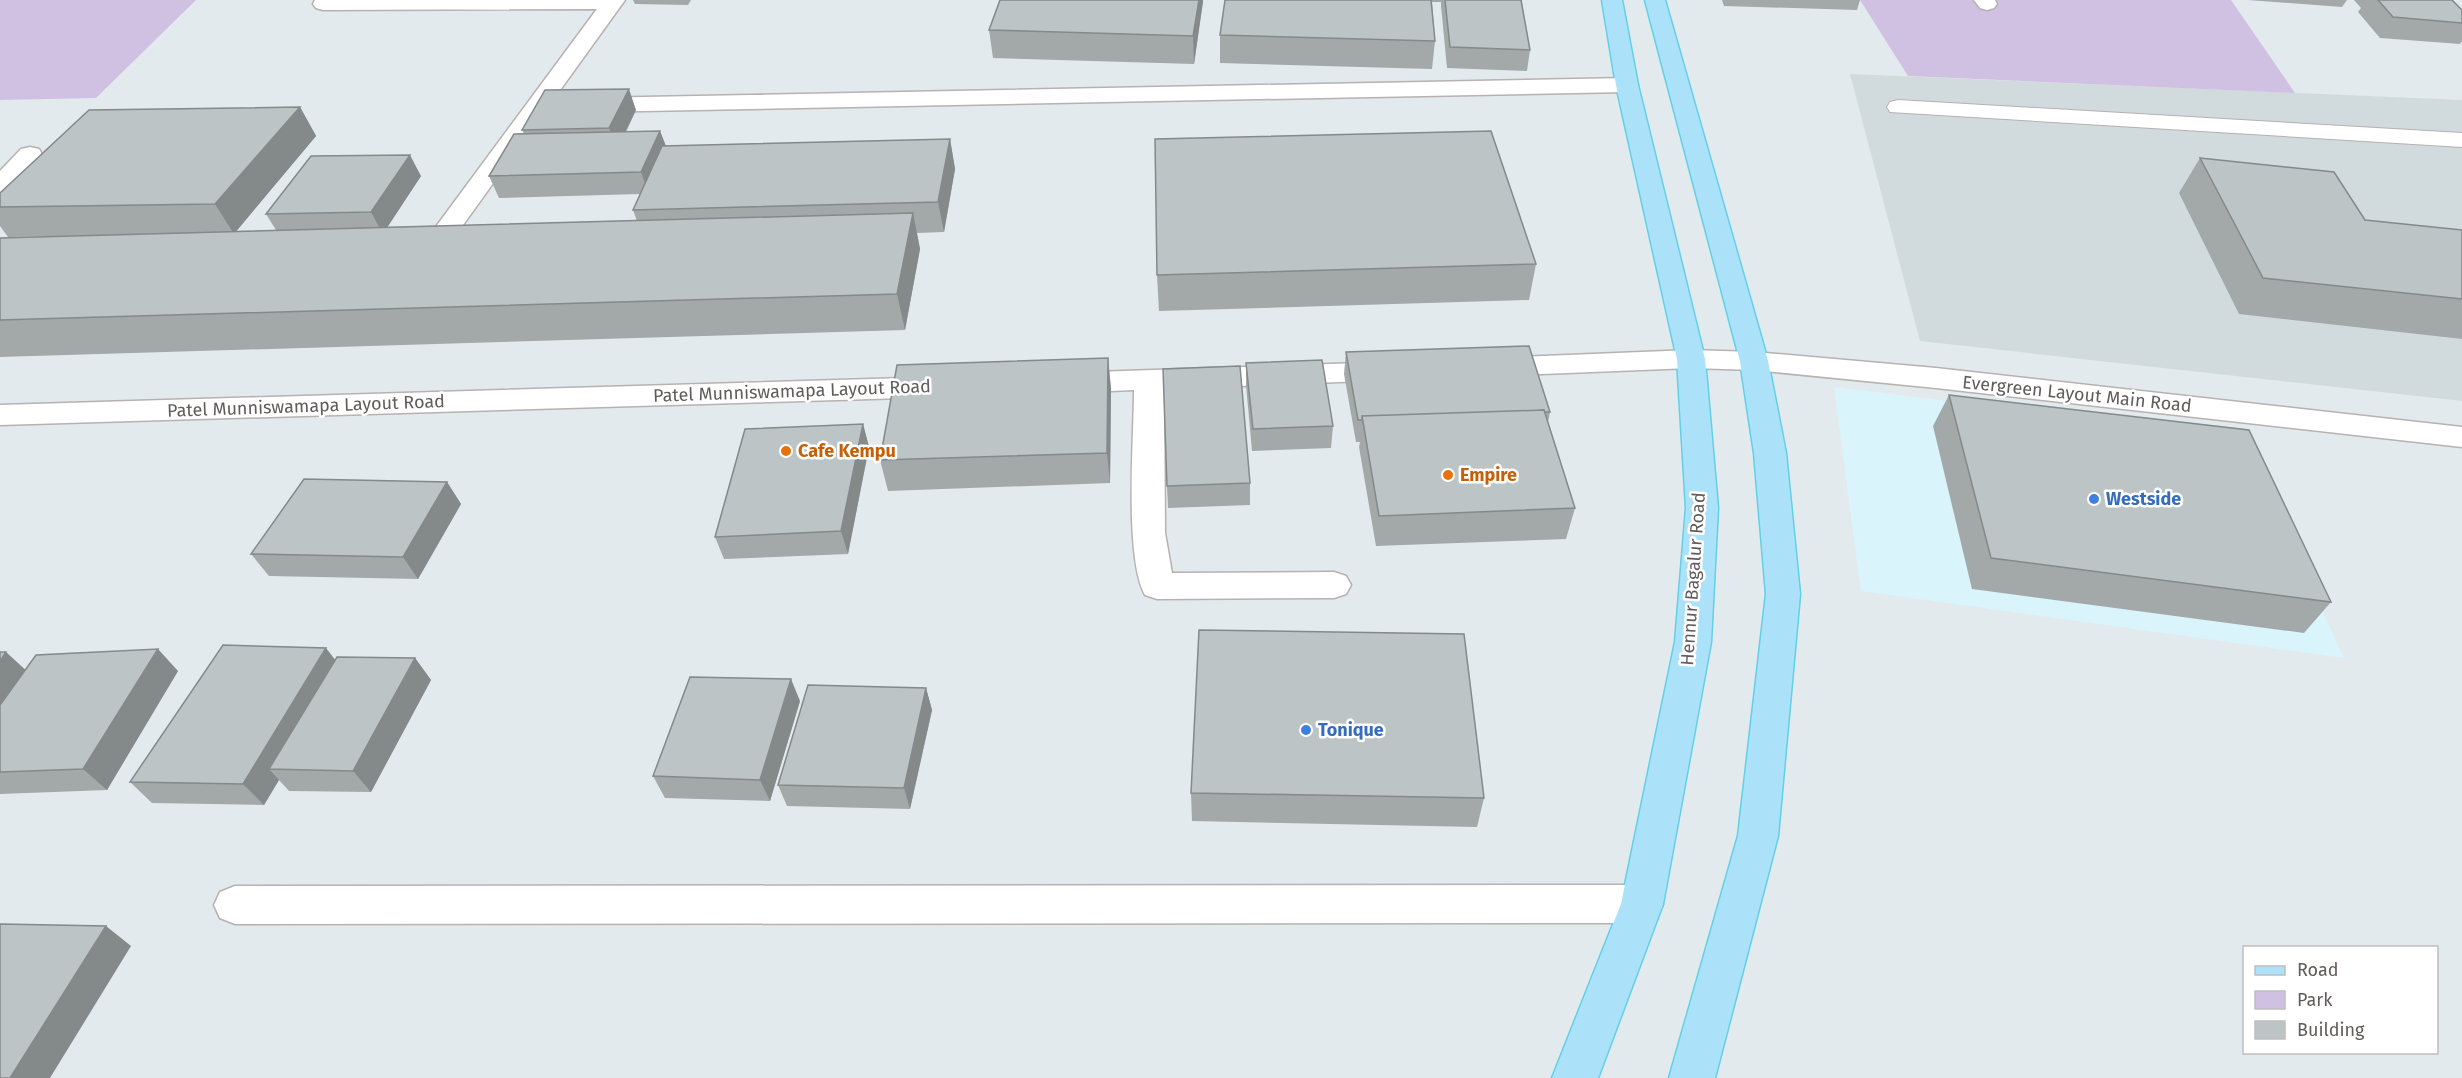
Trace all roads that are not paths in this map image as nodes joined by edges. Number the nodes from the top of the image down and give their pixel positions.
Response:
1 (1612, 0) edge
2 (1655, 0) edge
3 (614, 1) edge
4 (323, 4) dead end
5 (1627, 85) junction
6 (537, 106) junction
7 (1898, 107) dead end
8 (2462, 140) edge
9 (30, 154) dead end
10 (0, 185) edge
11 (431, 251) edge
12 (1691, 359) junction
13 (1754, 361) junction
14 (1467, 368) edge
15 (1420, 370) edge
16 (1149, 380) junction
17 (1035, 384) edge
18 (963, 386) edge
19 (0, 416) edge
20 (2462, 436) edge
21 (1334, 585) dead end
22 (1642, 904) junction
23 (235, 905) dead end
24 (1575, 1078) edge
25 (1692, 1078) edge

1 - 5 main road, Hennur Bagalur Road
2 - 13 main road
3 - 4 street
3 - 6 street
5 - 6 street
5 - 12 main road, Hennur Bagalur Road
6 - 11 street
7 - 8 lane
9 - 10 street
12 - 13 street, Evergreen Layout Main Road
12 - 14 street
12 - 22 main road, Hennur Bagalur Road
13 - 20 street, Evergreen Layout Main Road
13 - 25 main road
15 - 16 street
16 - 17 street
16 - 21 street
18 - 19 street, Patel Munniswamapa Layout Road
22 - 23 street
22 - 24 main road, Hennur Bagalur Road

